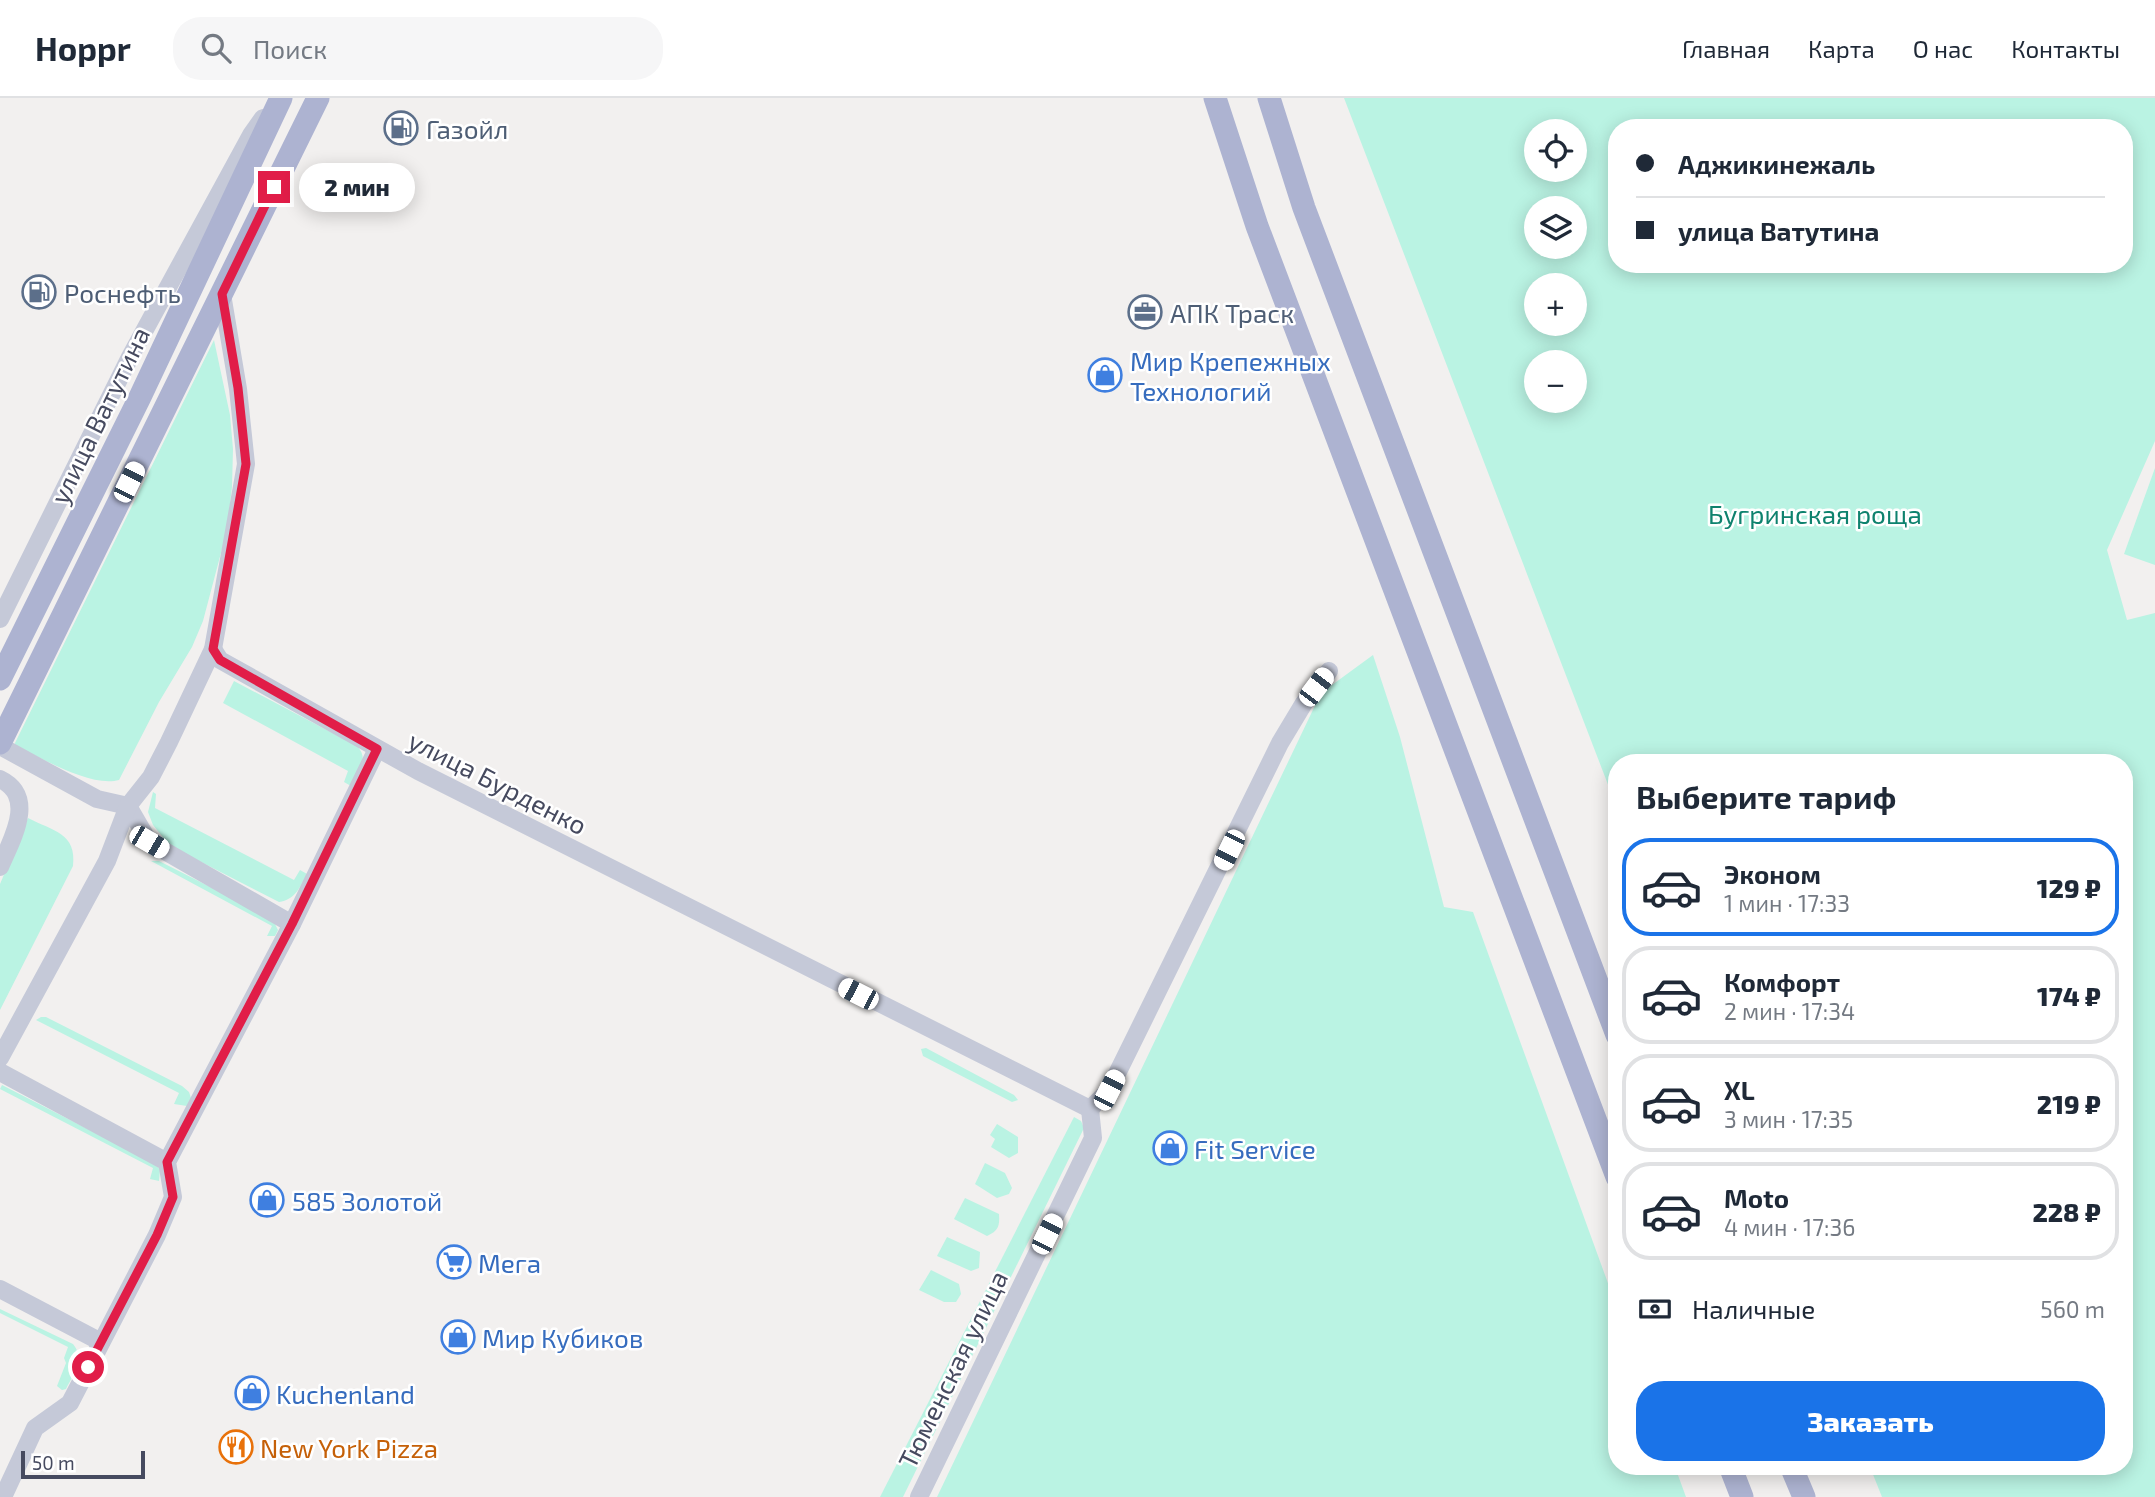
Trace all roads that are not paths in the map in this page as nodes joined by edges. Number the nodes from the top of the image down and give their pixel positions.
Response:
1 (279, 98) edge
2 (318, 98) edge
3 (1214, 98) edge
4 (1269, 98) edge
5 (222, 294) junction
6 (0, 620) edge
7 (213, 649) junction
8 (1329, 671) dead end
9 (0, 679) edge
10 (0, 745) edge
11 (377, 749) junction
12 (0, 779) edge
13 (128, 806) junction
14 (0, 867) edge
15 (292, 924) junction
16 (1608, 1011) edge
17 (0, 1058) edge
18 (0, 1072) edge
19 (1090, 1109) junction
20 (1608, 1154) edge
21 (167, 1162) junction
22 (0, 1289) edge
23 (101, 1342) junction
24 (1733, 1475) edge
25 (1795, 1475) edge
26 (3, 1497) edge
27 (919, 1497) edge
28 (1742, 1497) edge
29 (1804, 1497) edge

1 - 6 street
1 - 9 main road, улица Ватутина
2 - 5 main road
3 - 20 main road
4 - 16 main road
5 - 7 street
5 - 10 main road
7 - 11 street, улица Бурденко
7 - 13 street
8 - 19 street
10 - 13 street
11 - 15 street
11 - 19 street, улица Бурденко
12 - 14 street
13 - 15 street
13 - 17 street
15 - 21 street
18 - 21 street
19 - 27 street, Тюменская улица
21 - 23 street
22 - 23 street
23 - 26 street
24 - 28 main road
25 - 29 main road

